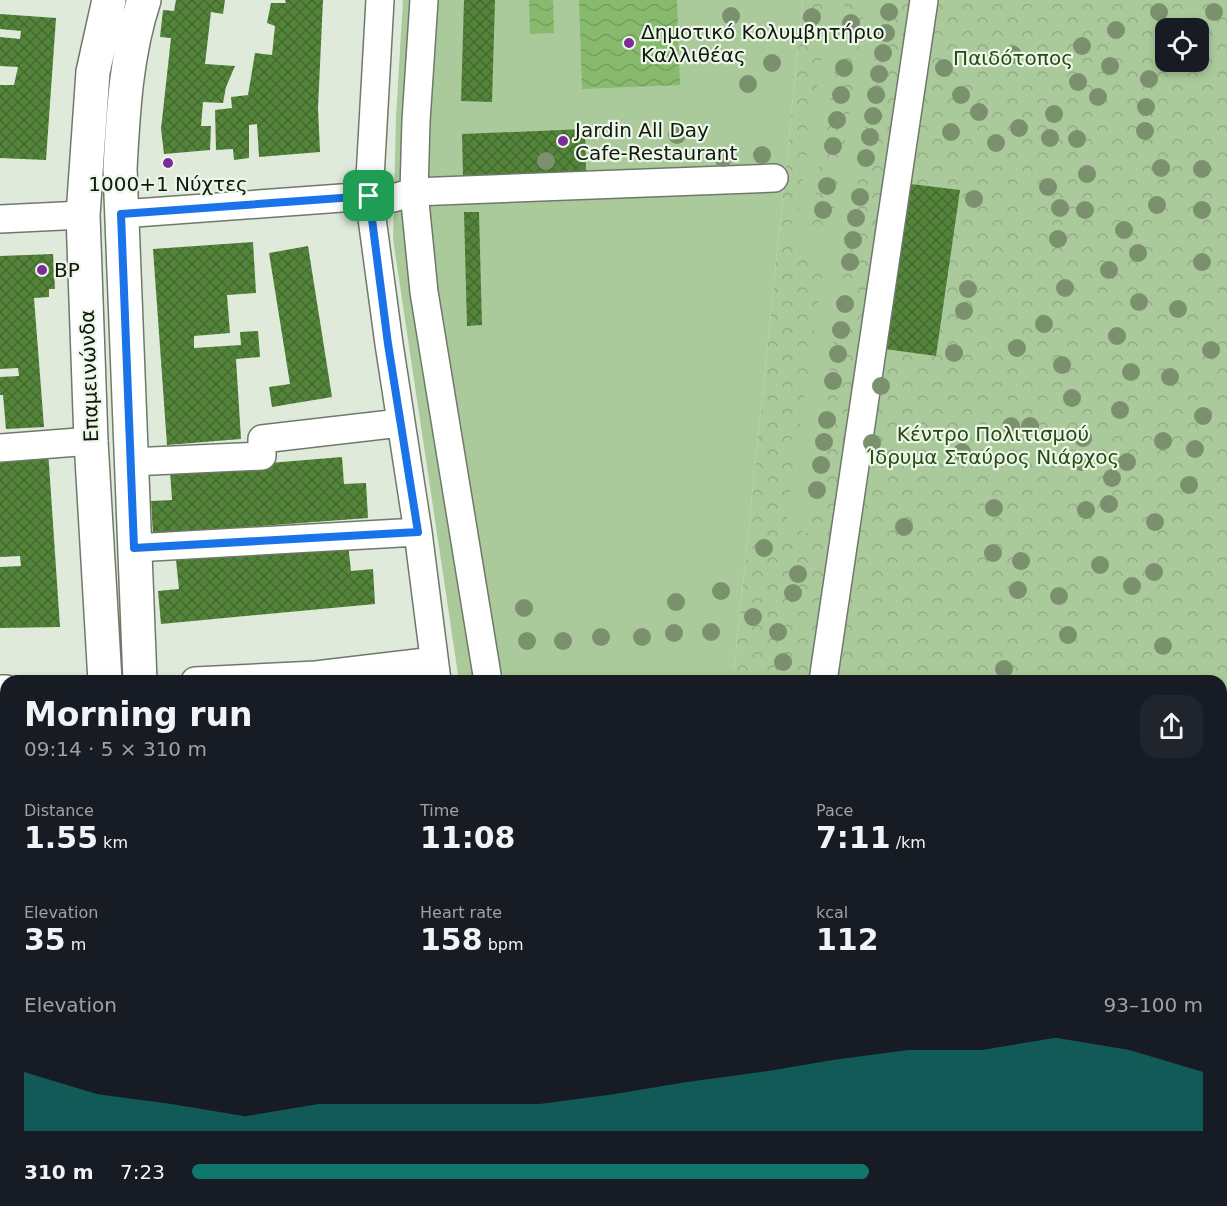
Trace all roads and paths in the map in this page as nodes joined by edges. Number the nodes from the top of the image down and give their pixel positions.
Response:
1 (108, 0) edge
2 (144, 0) edge
3 (380, 0) edge
4 (424, 0) edge
5 (924, 0) edge
6 (774, 178) dead end
7 (392, 195) junction
8 (121, 214) junction
9 (83, 215) junction
10 (0, 219) edge
11 (400, 423) junction
12 (91, 441) junction
13 (0, 448) edge
14 (130, 462) junction
15 (418, 532) junction
16 (134, 548) junction
17 (436, 671) edge
18 (105, 675) edge
19 (141, 675) edge
20 (367, 675) edge
21 (487, 675) edge
22 (824, 675) edge

1 - 9 main road, Επαμεινώνδα
2 - 8 main road, Επαμεινώνδα
3 - 7 street
4 - 7 street
5 - 22 street
6 - 7 street
7 - 8 street
7 - 11 street
7 - 21 street
8 - 14 main road, Επαμεινώνδα
9 - 10 street
9 - 12 main road, Επαμεινώνδα
11 - 14 street
11 - 15 street
12 - 13 street
12 - 18 main road, Επαμεινώνδα
14 - 16 main road, Επαμεινώνδα
15 - 16 street
15 - 17 street
16 - 19 main road, Επαμεινώνδα
17 - 20 street

